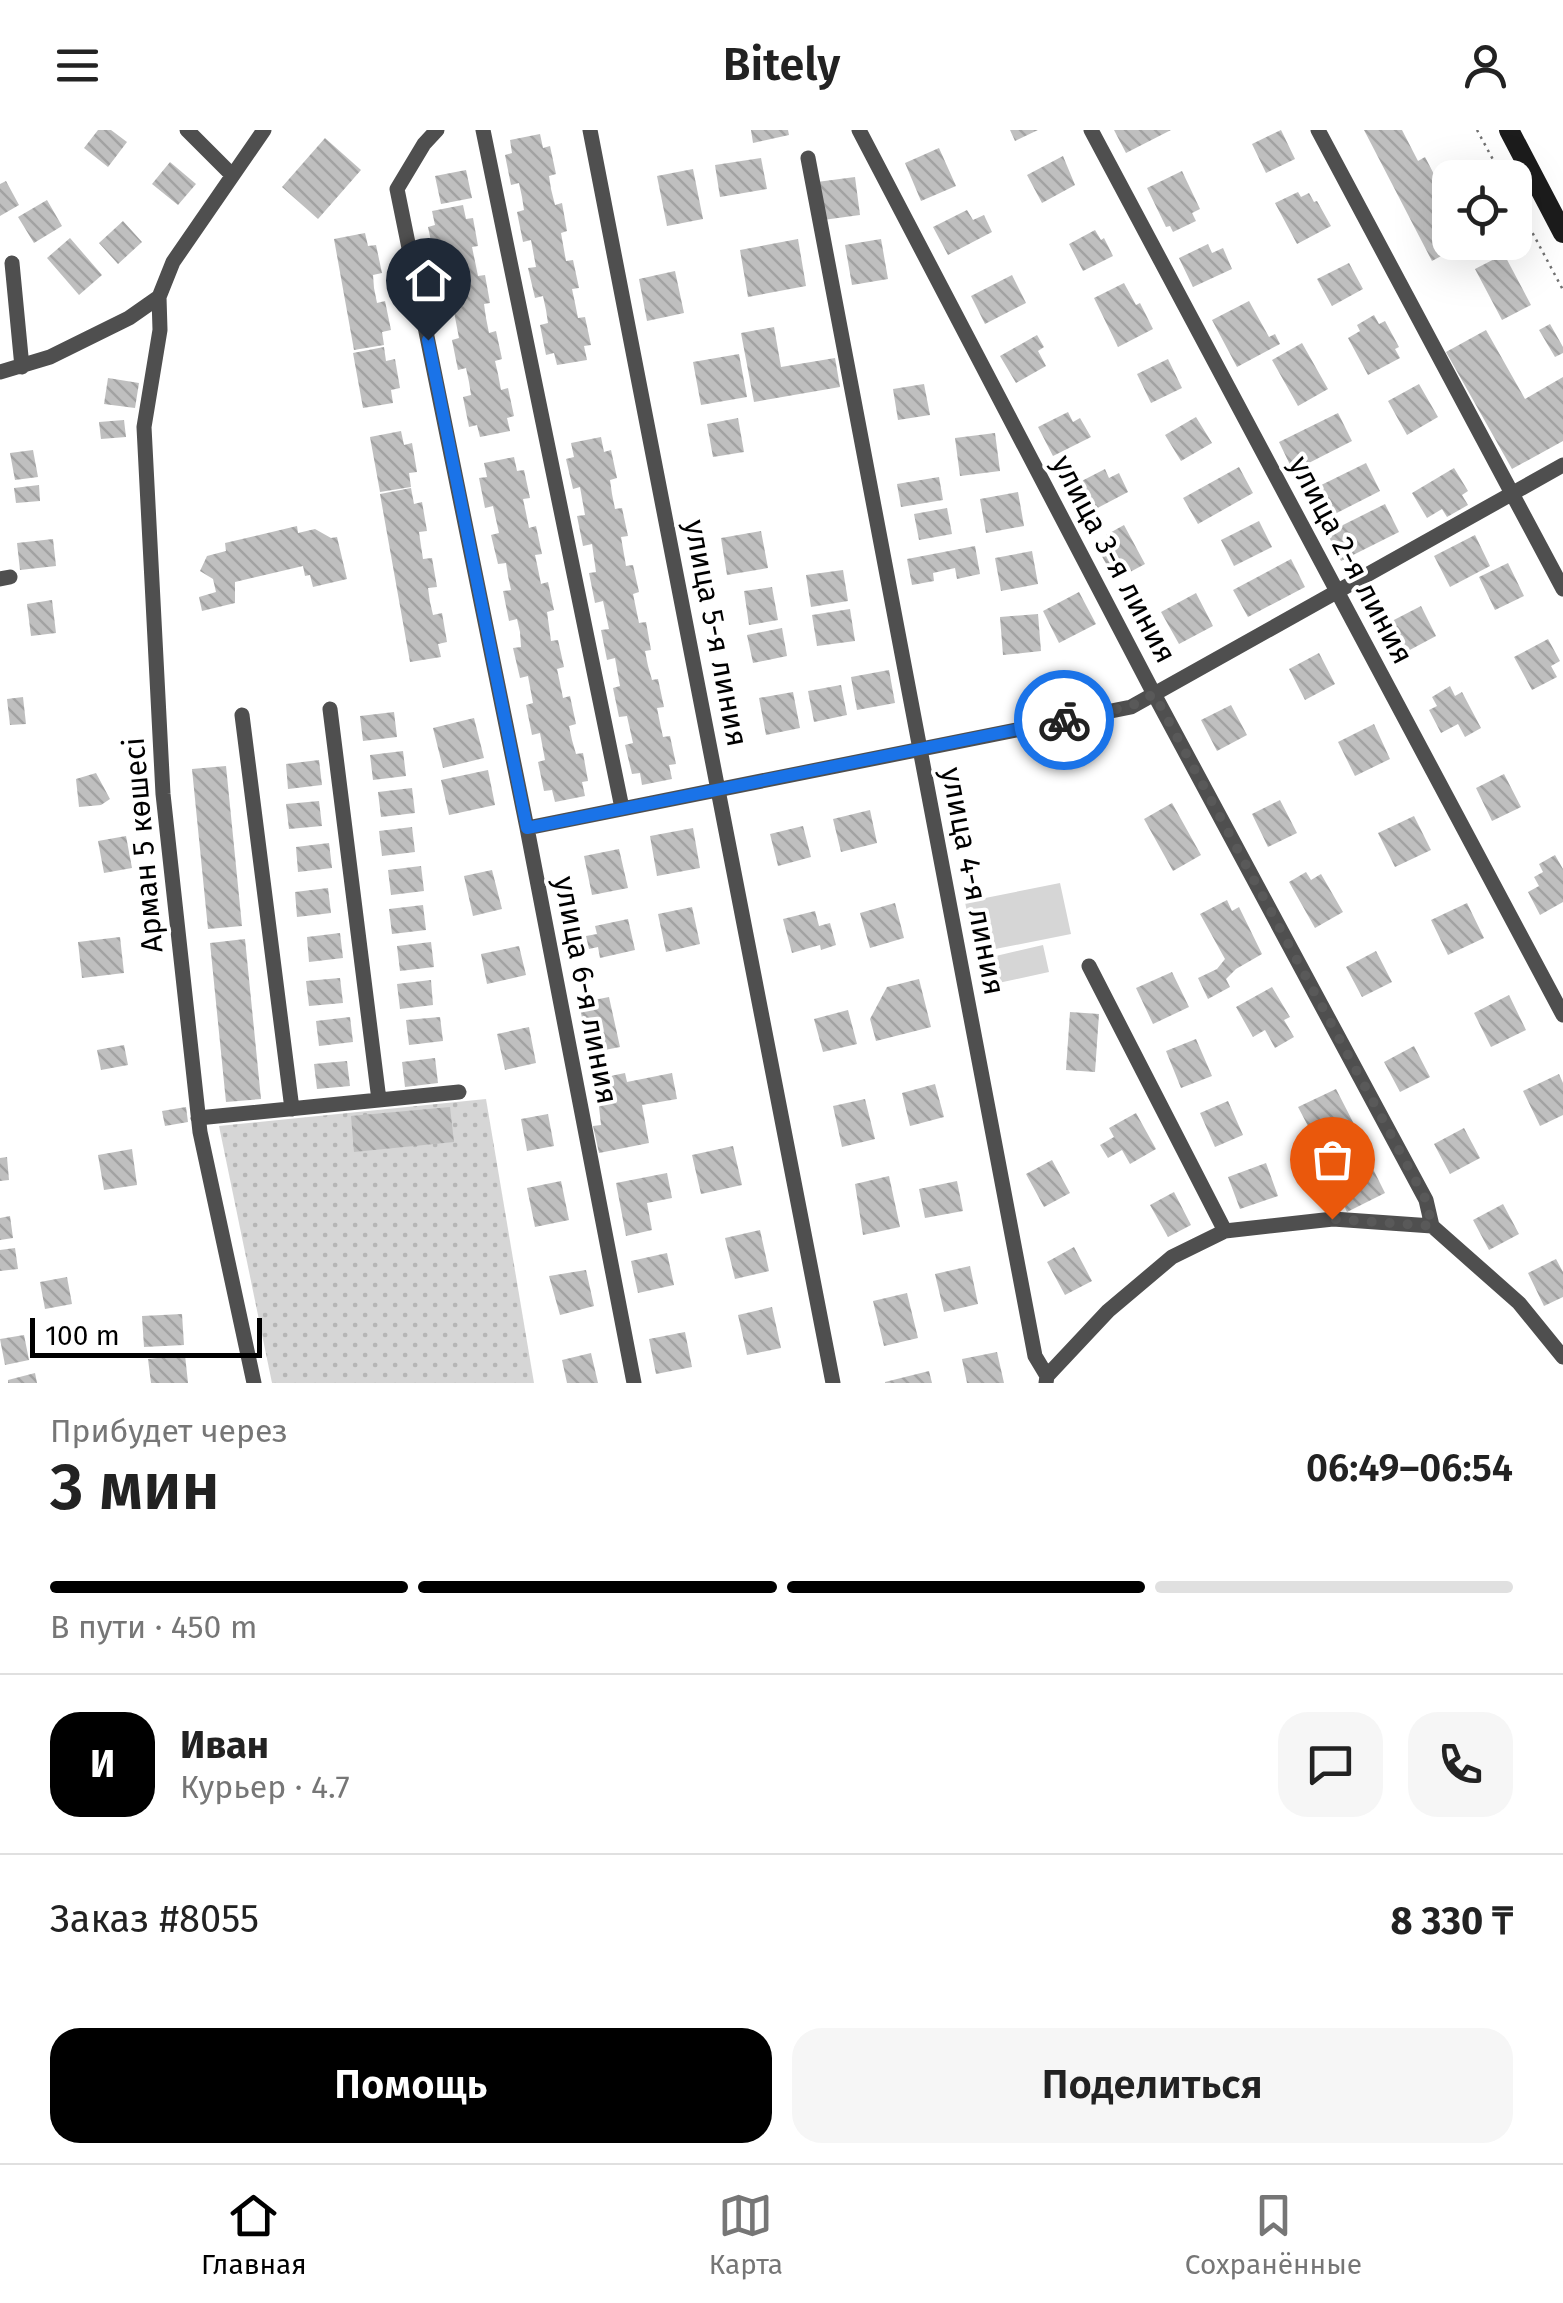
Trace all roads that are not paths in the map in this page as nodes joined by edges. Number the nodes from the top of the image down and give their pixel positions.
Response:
1 (187, 130) edge
2 (264, 130) edge
3 (410, 130) edge
4 (436, 130) edge
5 (482, 130) edge
6 (590, 130) edge
7 (859, 130) edge
8 (1091, 130) edge
9 (1318, 130) edge
10 (1509, 130) edge
11 (424, 144) junction
12 (808, 158) dead end
13 (232, 174) junction
14 (1563, 233) edge
15 (4, 260) edge
16 (159, 297) junction
17 (22, 367) junction
18 (0, 372) edge
19 (1563, 465) edge
20 (1513, 496) junction
21 (1563, 590) edge
22 (1338, 594) junction
23 (1154, 694) junction
24 (330, 709) dead end
25 (242, 714) dead end
26 (919, 748) junction
27 (718, 788) junction
28 (622, 808) junction
29 (527, 828) junction
30 (1090, 966) dead end
31 (1563, 1014) edge
32 (460, 1092) dead end
33 (379, 1100) junction
34 (292, 1109) junction
35 (198, 1118) junction
36 (1432, 1226) junction
37 (1225, 1231) junction
38 (1563, 1357) edge
39 (1047, 1380) edge
40 (254, 1383) edge
41 (634, 1383) edge
42 (833, 1383) edge

1 - 13 street
2 - 13 street
3 - 11 street
4 - 11 street, улица 6-я линия
5 - 28 street
6 - 27 street, улица 5-я линия
7 - 23 street, улица 3-я линия
8 - 22 street, улица 2-я линия
9 - 20 street
10 - 14 main road
11 - 29 street, улица 6-я линия
12 - 26 street, улица 4-я линия
13 - 16 street
15 - 17 street
16 - 17 street
16 - 35 street, Арман 5 көшесі
17 - 18 street
19 - 20 street
20 - 21 street
20 - 22 street
22 - 23 street
22 - 31 street, улица 2-я линия
23 - 26 street
23 - 36 street, улица 3-я линия
24 - 33 street
25 - 34 street
26 - 27 street
26 - 39 street, улица 4-я линия
27 - 28 street
27 - 42 street, улица 5-я линия
28 - 29 street
29 - 41 street, улица 6-я линия
30 - 37 street
32 - 33 street
33 - 34 street
34 - 35 street
35 - 40 street, Арман 5 көшесі
36 - 37 street
36 - 38 street
37 - 39 street

